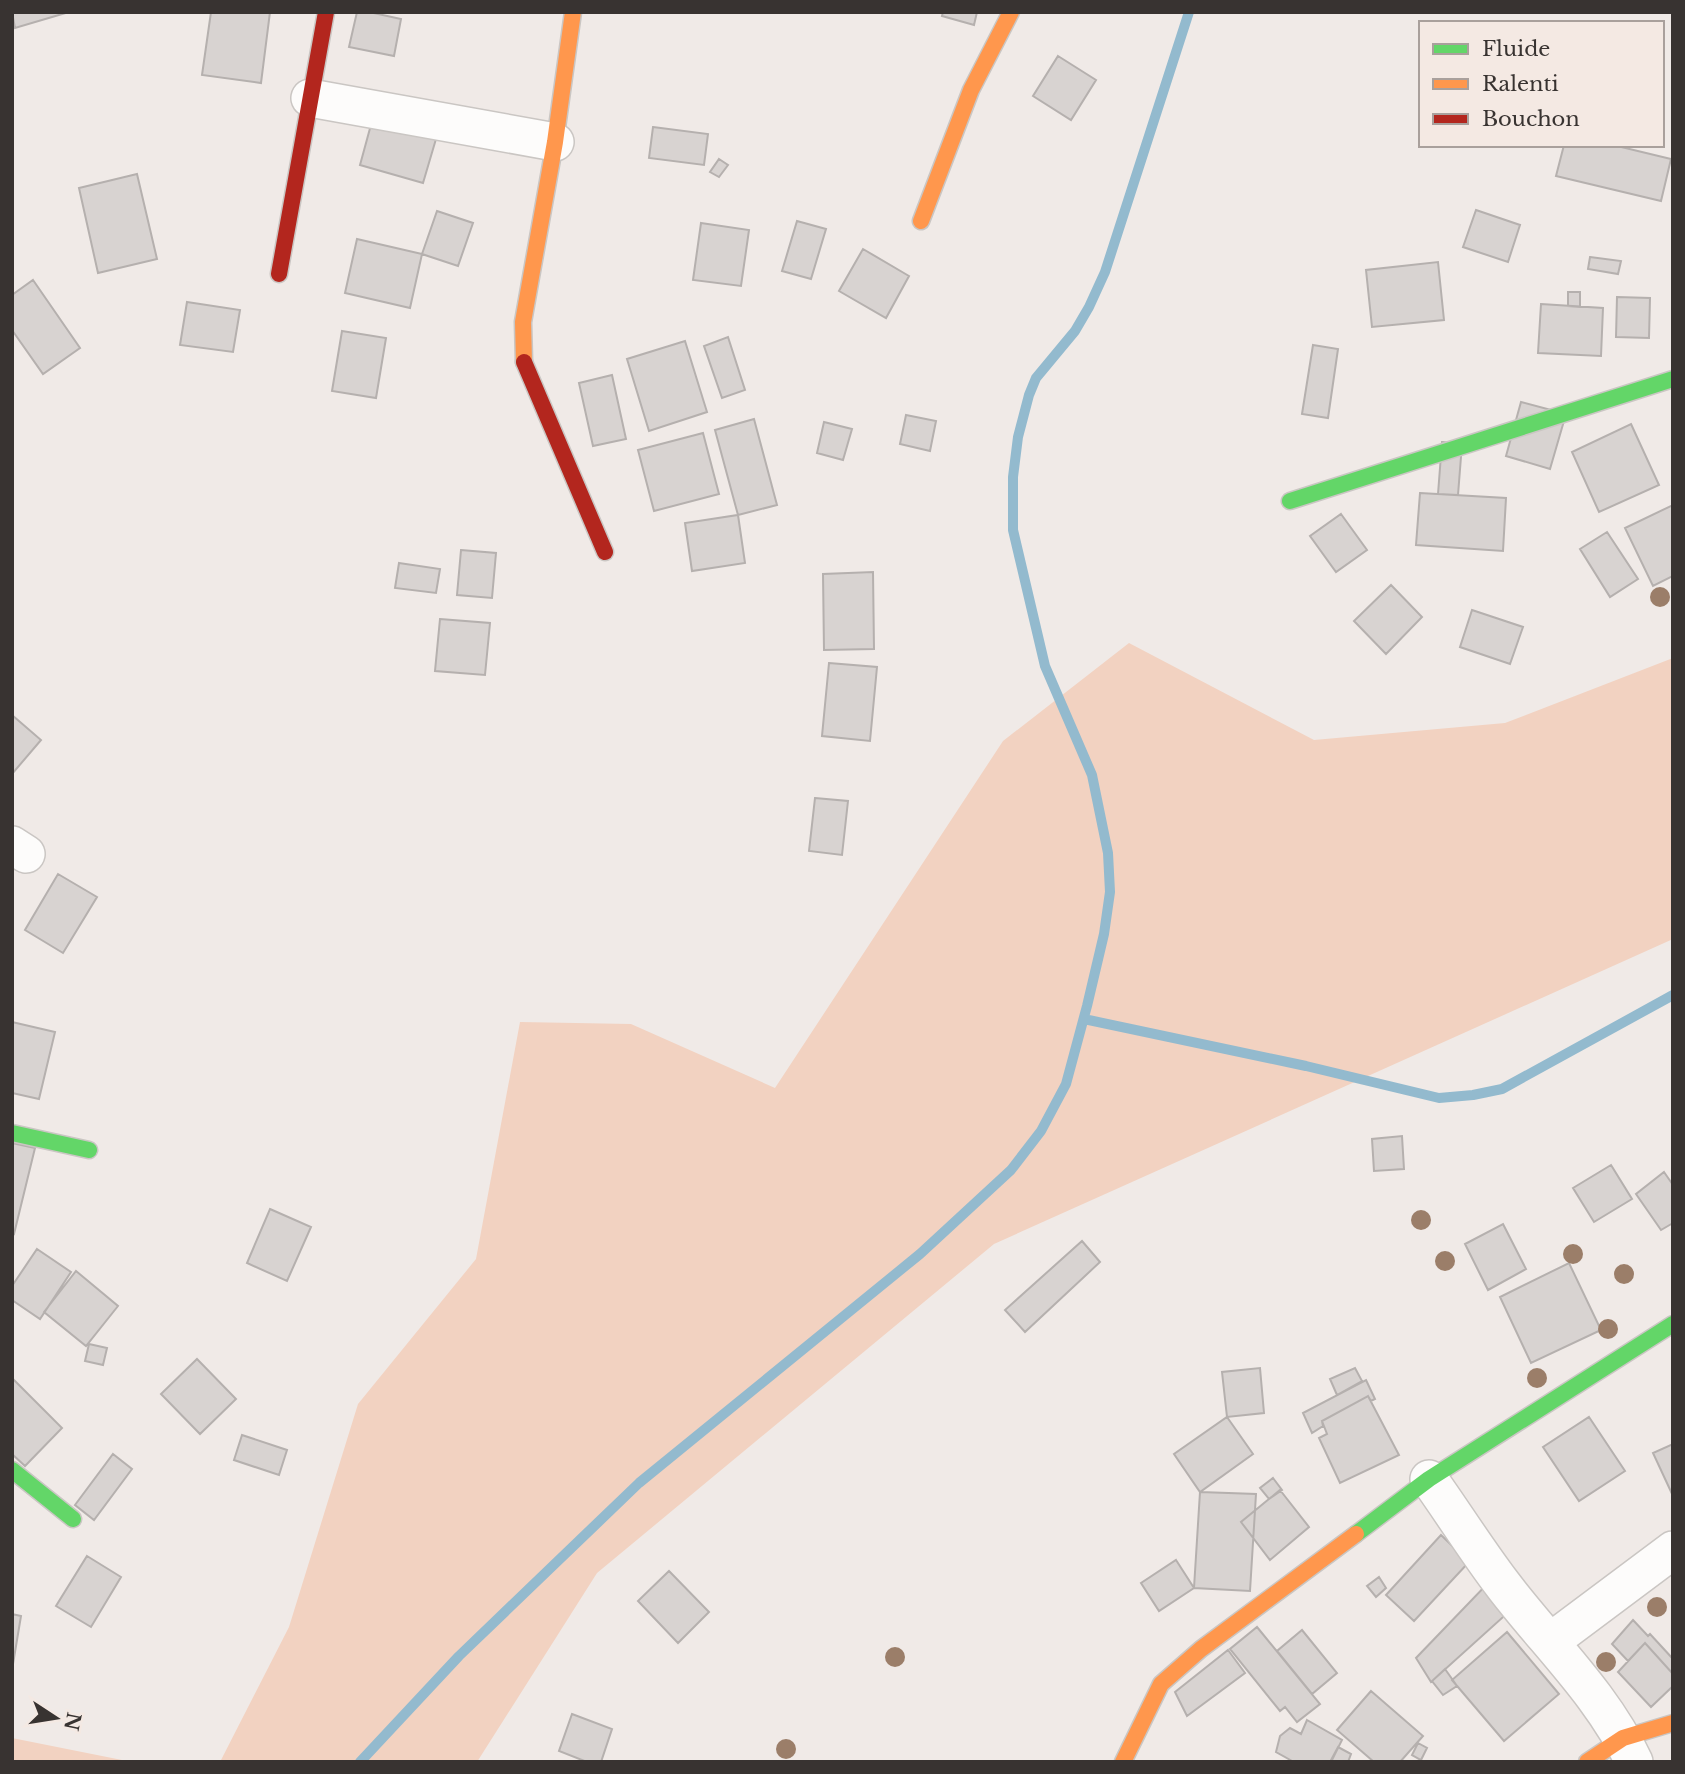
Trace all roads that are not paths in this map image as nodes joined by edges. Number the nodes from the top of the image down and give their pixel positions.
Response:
1 (326, 12) edge
2 (573, 12) edge
3 (1011, 12) edge
4 (310, 98) junction
5 (555, 142) junction
6 (921, 221) dead end
7 (279, 274) dead end
8 (1673, 379) edge
9 (1290, 501) dead end
10 (605, 552) dead end
11 (12, 1133) edge
12 (89, 1150) dead end
13 (1673, 1324) edge
14 (12, 1470) edge
15 (1429, 1479) junction
16 (73, 1519) dead end
17 (1673, 1550) edge
18 (1549, 1642) junction
19 (1673, 1723) edge
20 (1629, 1750) edge
21 (1123, 1762) edge
22 (1587, 1762) edge

1 - 4 street
2 - 5 street
3 - 6 street
4 - 5 street
4 - 7 street
5 - 10 street
8 - 9 street
11 - 12 street
13 - 15 street
14 - 16 street
15 - 18 street
15 - 21 street
17 - 18 street
18 - 20 street
19 - 20 street
20 - 22 street

